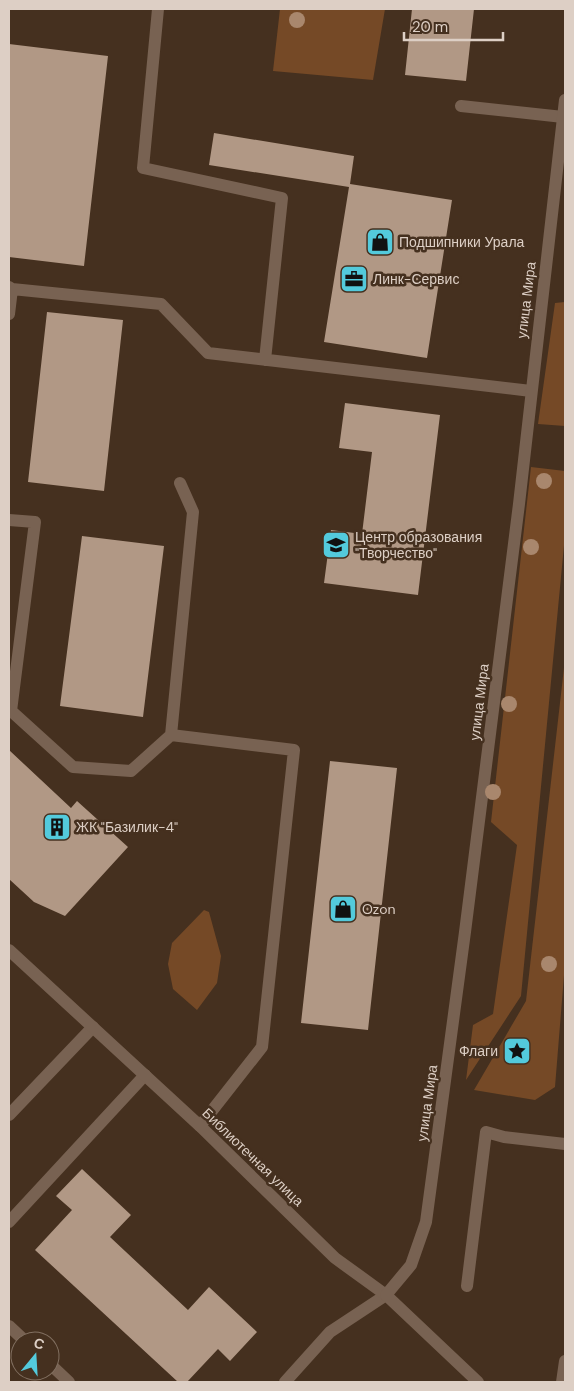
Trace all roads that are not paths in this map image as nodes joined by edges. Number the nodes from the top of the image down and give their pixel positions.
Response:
1 (158, 9) edge
2 (565, 100) edge
3 (461, 106) dead end
4 (563, 118) junction
5 (10, 288) edge
6 (9, 314) edge
7 (265, 360) junction
8 (531, 391) junction
9 (180, 483) dead end
10 (9, 520) edge
11 (10, 710) edge
12 (171, 735) junction
13 (9, 950) edge
14 (93, 1027) junction
15 (145, 1075) junction
16 (9, 1115) edge
17 (200, 1126) junction
18 (565, 1144) edge
19 (9, 1222) edge
20 (468, 1286) dead end
21 (386, 1295) junction
22 (565, 1361) edge
23 (285, 1382) edge
24 (478, 1382) edge
25 (562, 1382) edge

1 - 7 street
2 - 4 street, улица Мира
3 - 4 street
4 - 8 street, улица Мира
5 - 6 street
5 - 7 street
7 - 8 street
8 - 21 street, улица Мира
9 - 12 street
10 - 11 street
11 - 12 street
12 - 17 street
13 - 14 street, Библиотечная улица
14 - 15 street, Библиотечная улица
14 - 16 street
15 - 17 street, Библиотечная улица
15 - 19 street
17 - 21 street, Библиотечная улица
18 - 20 street
21 - 23 street, улица Мира
21 - 24 street, Библиотечная улица
22 - 25 street

